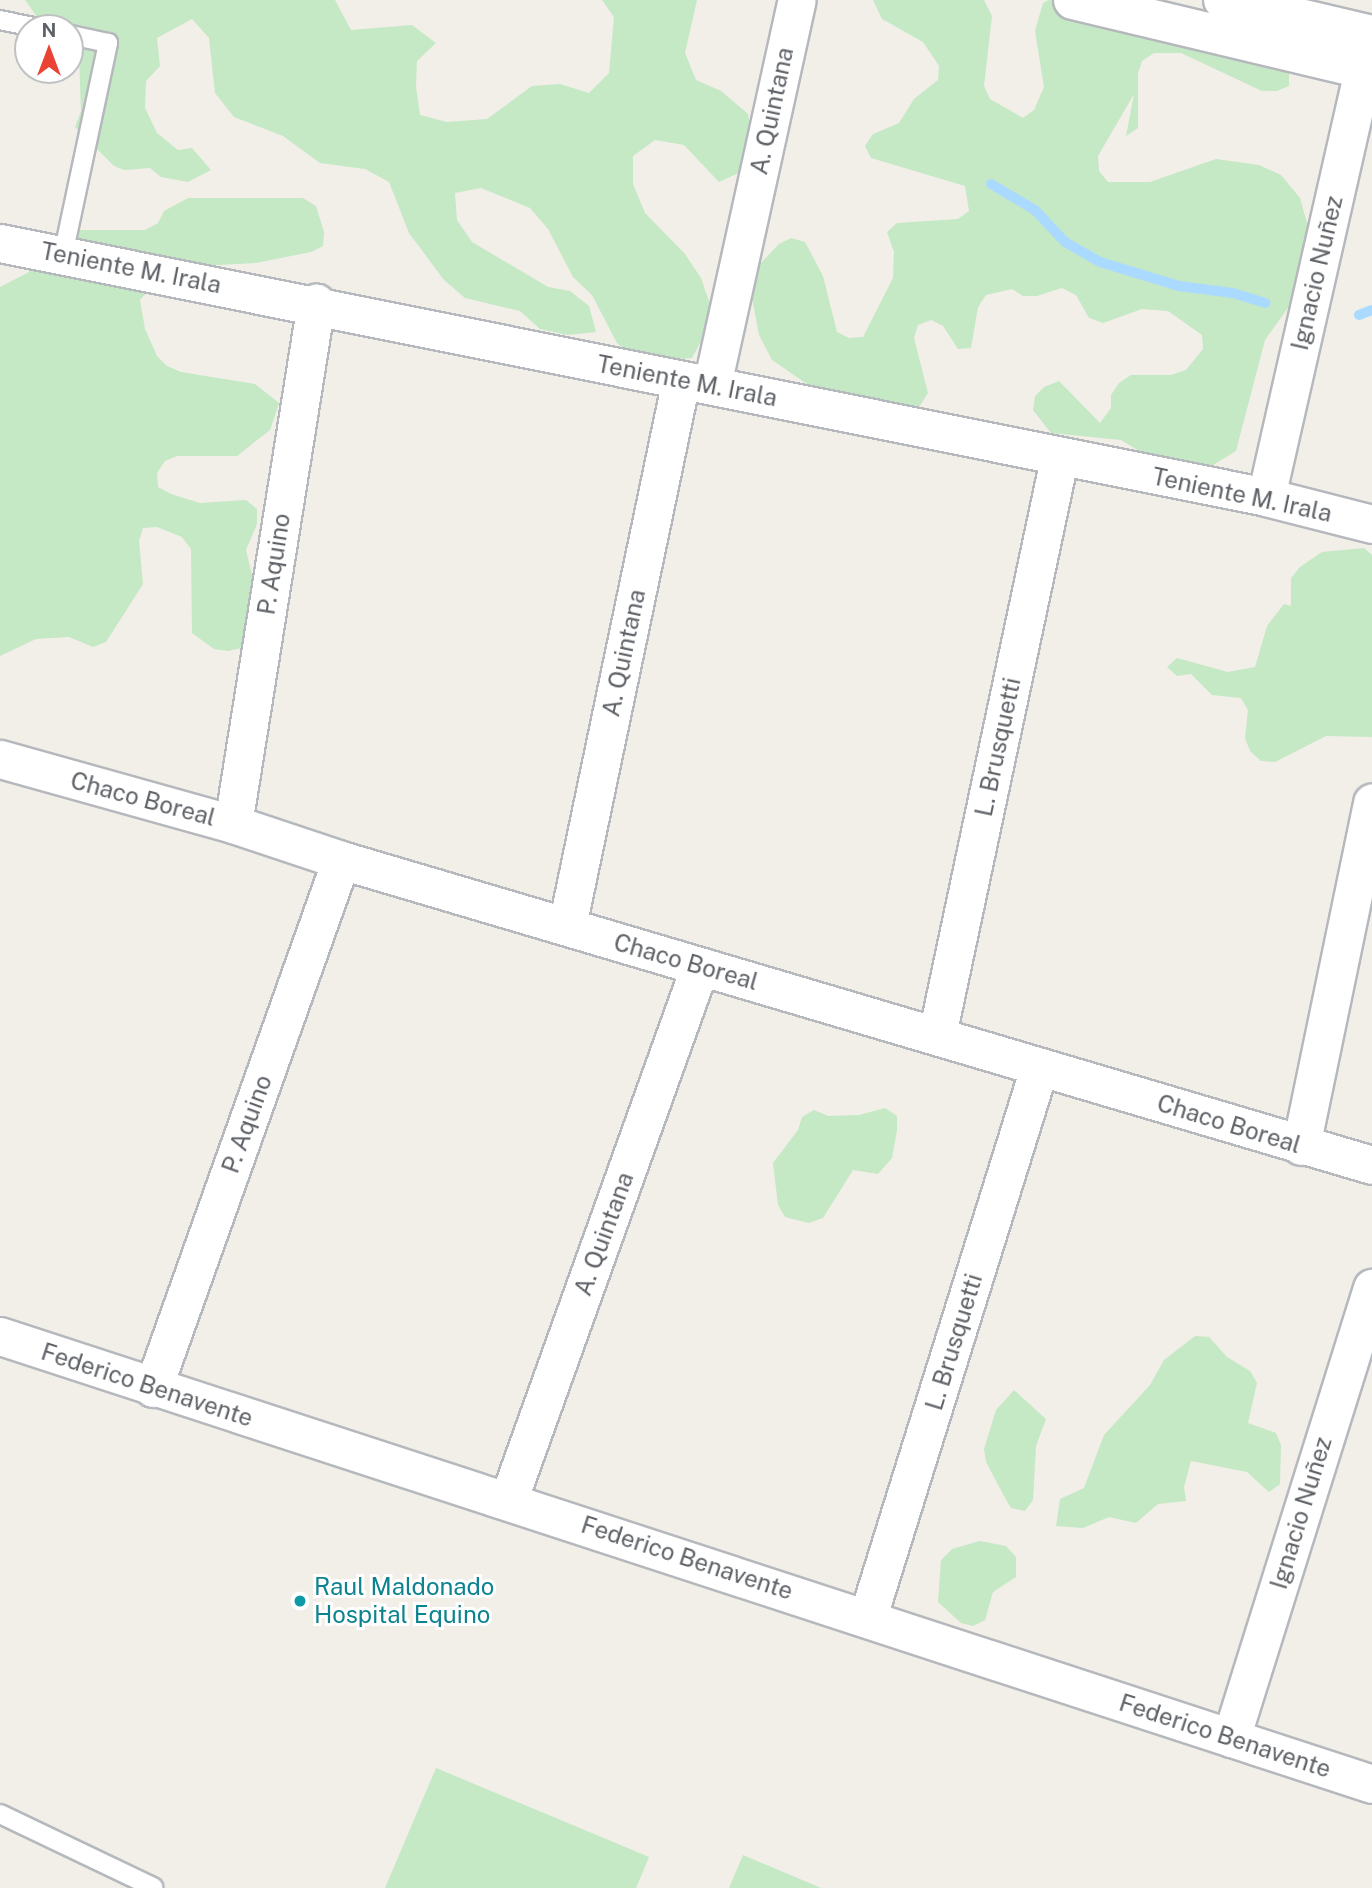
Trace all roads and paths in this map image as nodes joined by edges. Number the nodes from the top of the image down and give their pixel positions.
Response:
1 (797, 0) edge
2 (1073, 0) edge
3 (1223, 0) edge
4 (84, 38) edge
5 (1370, 57) edge
6 (0, 243) edge
7 (63, 255) junction
8 (316, 303) junction
9 (697, 383) junction
10 (1059, 459) junction
11 (1266, 497) junction
12 (1372, 524) edge
13 (0, 760) edge
14 (1372, 802) edge
15 (233, 824) junction
16 (341, 860) junction
17 (567, 926) junction
18 (700, 966) junction
19 (937, 1035) junction
20 (1040, 1068) junction
21 (1301, 1146) junction
22 (1372, 1165) edge
23 (1372, 1288) edge
24 (0, 1336) edge
25 (153, 1388) junction
26 (508, 1501) junction
27 (868, 1616) junction
28 (1231, 1738) junction
29 (1372, 1784) edge
30 (0, 1814) edge
31 (153, 1886) edge

1 - 9 street, A. Quintana
2 - 5 street
3 - 5 street
4 - 7 lane
5 - 11 street, Ignacio Nuñez
6 - 7 street, Teniente M. Irala
7 - 8 street, Teniente M. Irala
8 - 9 street, Teniente M. Irala
8 - 15 street, P. Aquino
9 - 10 street, Teniente M. Irala
9 - 17 street, A. Quintana
10 - 11 street, Teniente M. Irala
10 - 19 street, L. Brusquetti
11 - 12 street, Teniente M. Irala
13 - 15 street, Chaco Boreal
14 - 21 street
15 - 16 street, Chaco Boreal
16 - 17 street, Chaco Boreal
16 - 25 street, P. Aquino
17 - 18 street, Chaco Boreal
18 - 19 street, Chaco Boreal
18 - 26 street, A. Quintana
19 - 20 street, Chaco Boreal
20 - 21 street, Chaco Boreal
20 - 27 street, L. Brusquetti
21 - 22 street, Chaco Boreal
23 - 28 street, Ignacio Nuñez
24 - 25 street, Federico Benavente
25 - 26 street, Federico Benavente
26 - 27 street, Federico Benavente
27 - 28 street, Federico Benavente
28 - 29 street, Federico Benavente
30 - 31 lane

